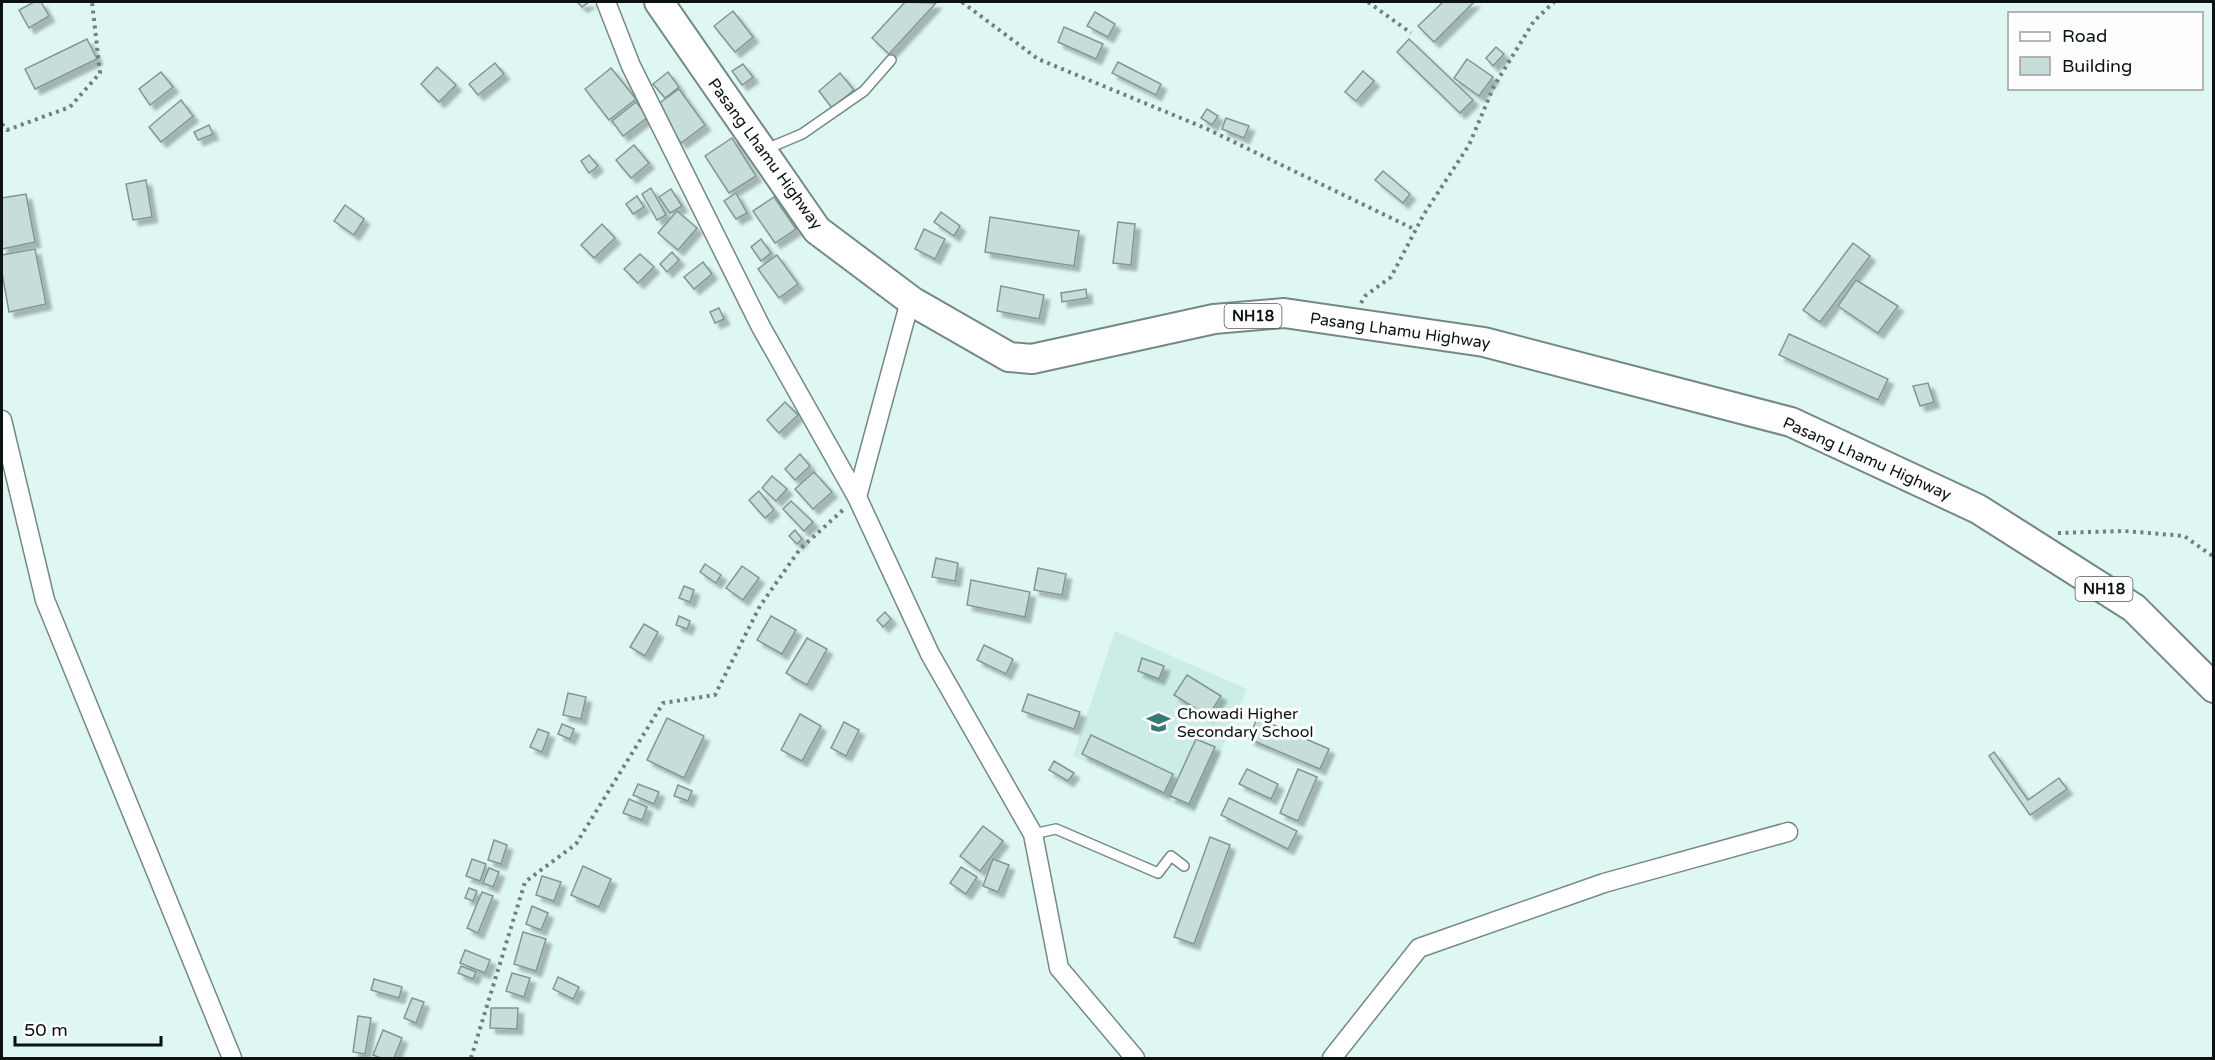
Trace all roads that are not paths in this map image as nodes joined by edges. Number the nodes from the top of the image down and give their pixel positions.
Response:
1 (606, 2) edge
2 (659, 2) edge
3 (891, 60) dead end
4 (765, 153) junction
5 (913, 302) junction
6 (2, 420) edge
7 (857, 497) junction
8 (2214, 688) edge
9 (1788, 832) dead end
10 (1033, 834) junction
11 (1184, 866) dead end
12 (232, 1059) edge
13 (1135, 1059) edge
14 (1332, 1059) edge

1 - 7 street
2 - 4 main road, Pasang Lhamu Highway / NH18
3 - 4 lane
4 - 5 main road, Pasang Lhamu Highway / NH18
5 - 7 street
5 - 8 main road, Pasang Lhamu Highway / NH18
6 - 12 street
7 - 10 street
9 - 14 street
10 - 11 lane
10 - 13 street

